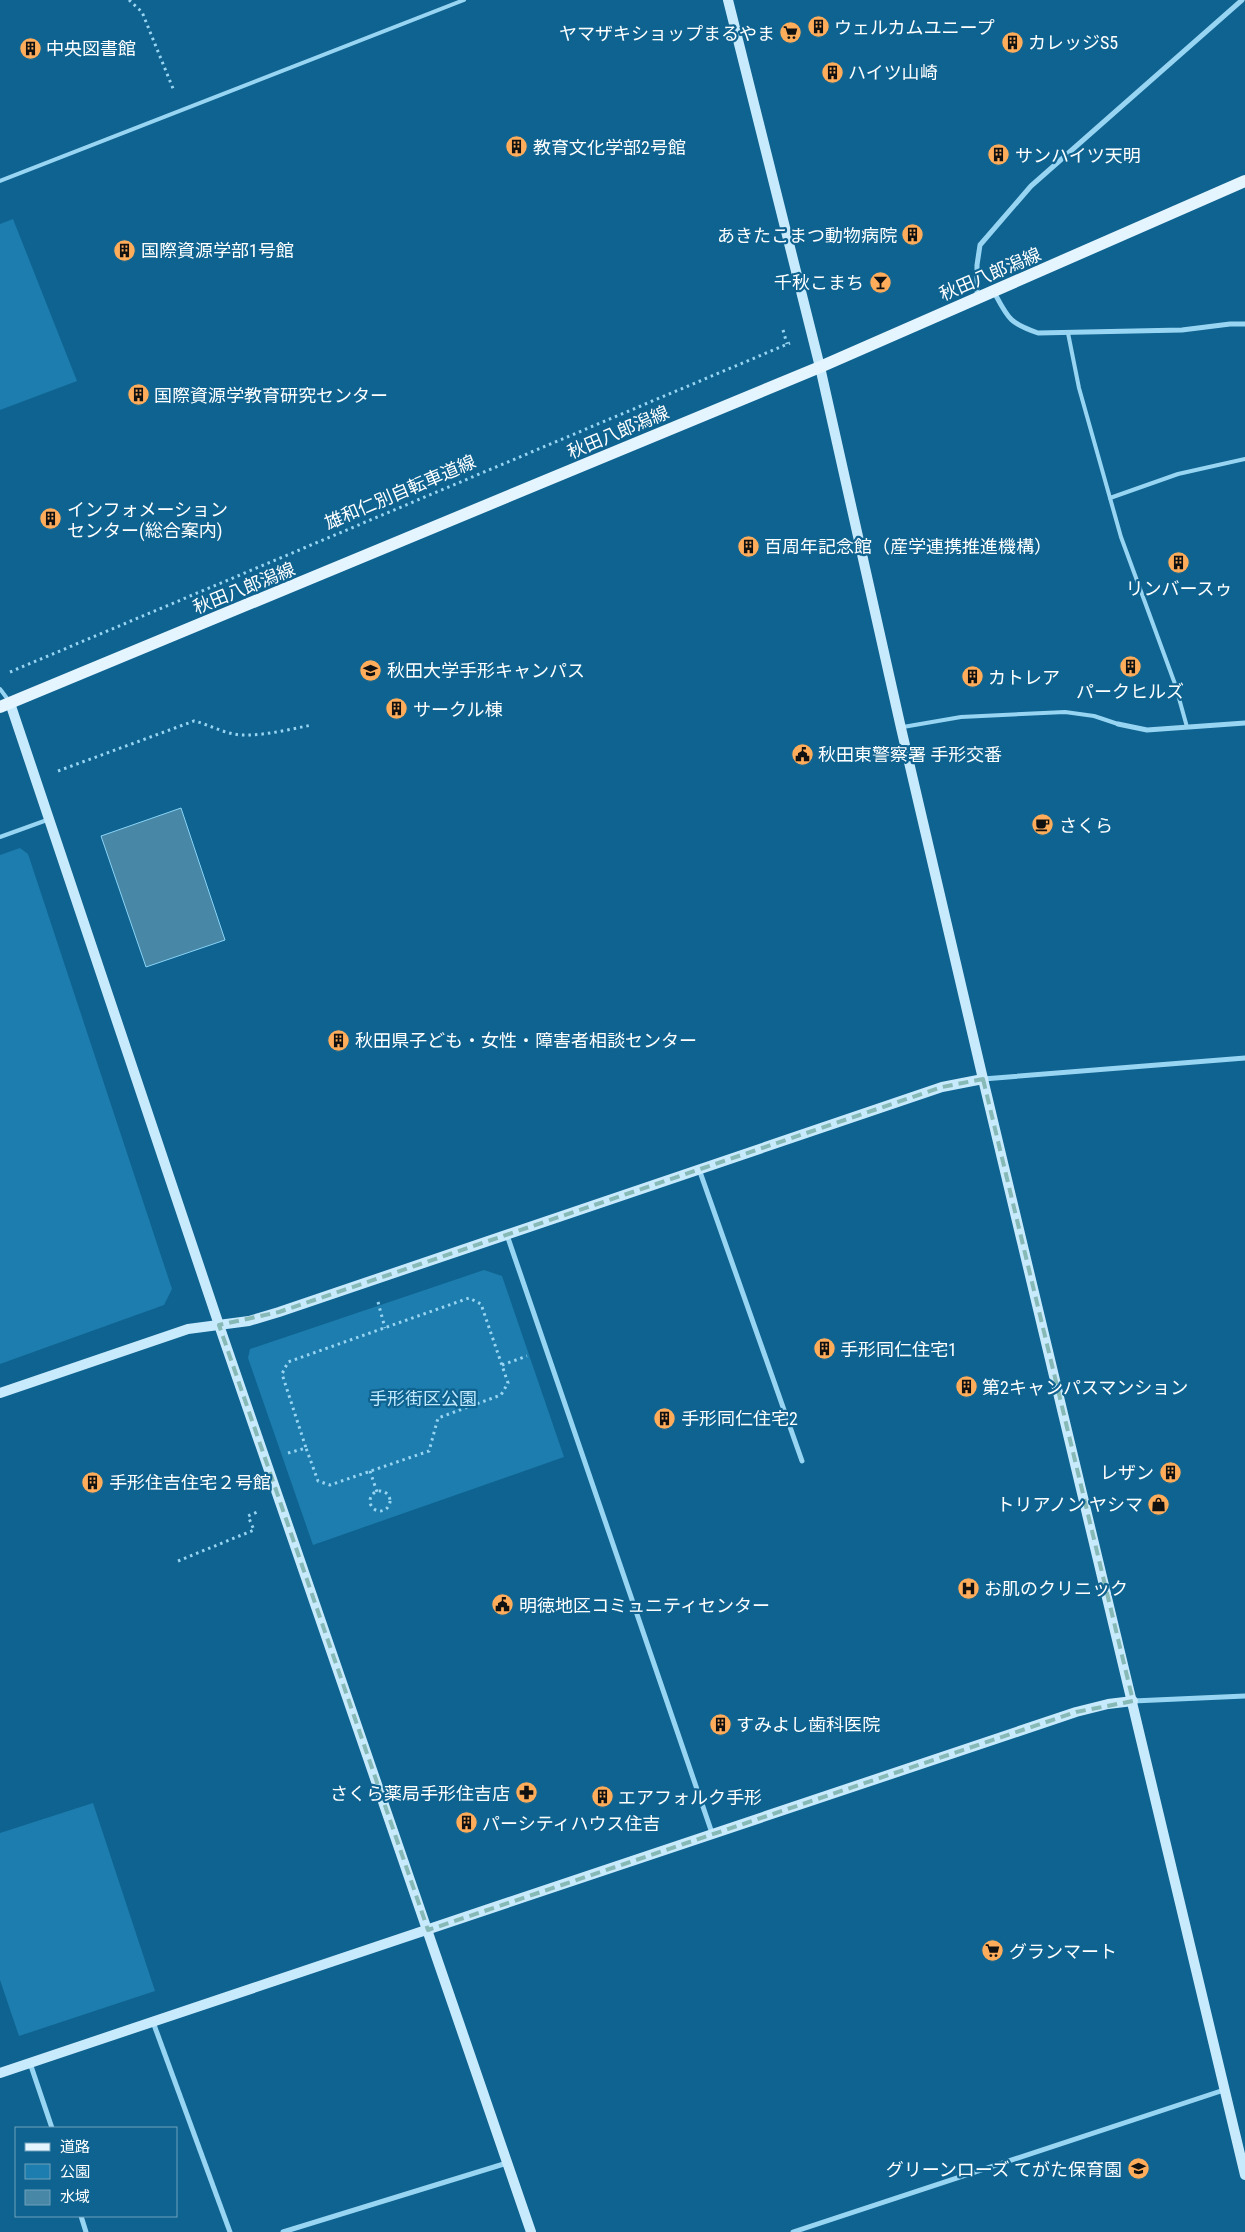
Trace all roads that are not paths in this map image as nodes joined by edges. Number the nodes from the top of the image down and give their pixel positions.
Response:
1 (464, 0) edge
2 (728, 0) edge
3 (1242, 0) edge
4 (0, 181) edge
5 (1245, 181) edge
6 (994, 292) junction
7 (978, 299) junction
8 (1245, 324) edge
9 (1068, 333) junction
10 (820, 367) junction
11 (1245, 459) edge
12 (1110, 498) junction
13 (0, 689) edge
14 (5, 705) edge
15 (1245, 723) edge
16 (1118, 724) joint
17 (900, 728) junction
18 (1187, 728) junction
19 (50, 820) junction
20 (0, 837) edge
21 (1245, 1058) edge
22 (983, 1079) junction
23 (699, 1169) junction
24 (507, 1234) junction
25 (219, 1325) junction
26 (0, 1392) edge
27 (802, 1461) dead end
28 (1245, 1696) edge
29 (1133, 1702) junction
30 (712, 1834) junction
31 (428, 1930) junction
32 (152, 2022) junction
33 (30, 2063) junction
34 (0, 2073) edge
35 (1225, 2090) junction
36 (52, 2127) edge
37 (507, 2163) junction
38 (1245, 2175) edge
39 (81, 2217) edge
40 (86, 2232) edge
41 (230, 2232) edge
42 (283, 2232) edge
43 (531, 2232) edge
44 (792, 2232) edge

1 - 4 lane
2 - 10 street
3 - 7 street
5 - 6 main road, 秋田八郎潟線
6 - 7 main road, 秋田八郎潟線
6 - 9 street
7 - 10 main road, 秋田八郎潟線
8 - 9 street
9 - 12 lane
10 - 14 main road, 秋田八郎潟線
10 - 17 street
11 - 12 lane
12 - 18 lane
13 - 14 lane
14 - 19 street
15 - 18 street
16 - 17 lane
16 - 18 street
17 - 22 street
19 - 20 lane
19 - 25 street
21 - 22 street
22 - 23 street
22 - 29 street
23 - 24 street
23 - 27 street
24 - 25 street
24 - 30 street
25 - 26 street
25 - 31 street
28 - 29 street
29 - 30 street
29 - 35 street
30 - 31 street
31 - 32 street
31 - 37 street
32 - 33 street
32 - 41 street
33 - 34 street
33 - 36 street
35 - 38 street
35 - 44 street
37 - 42 street
37 - 43 street
39 - 40 street

